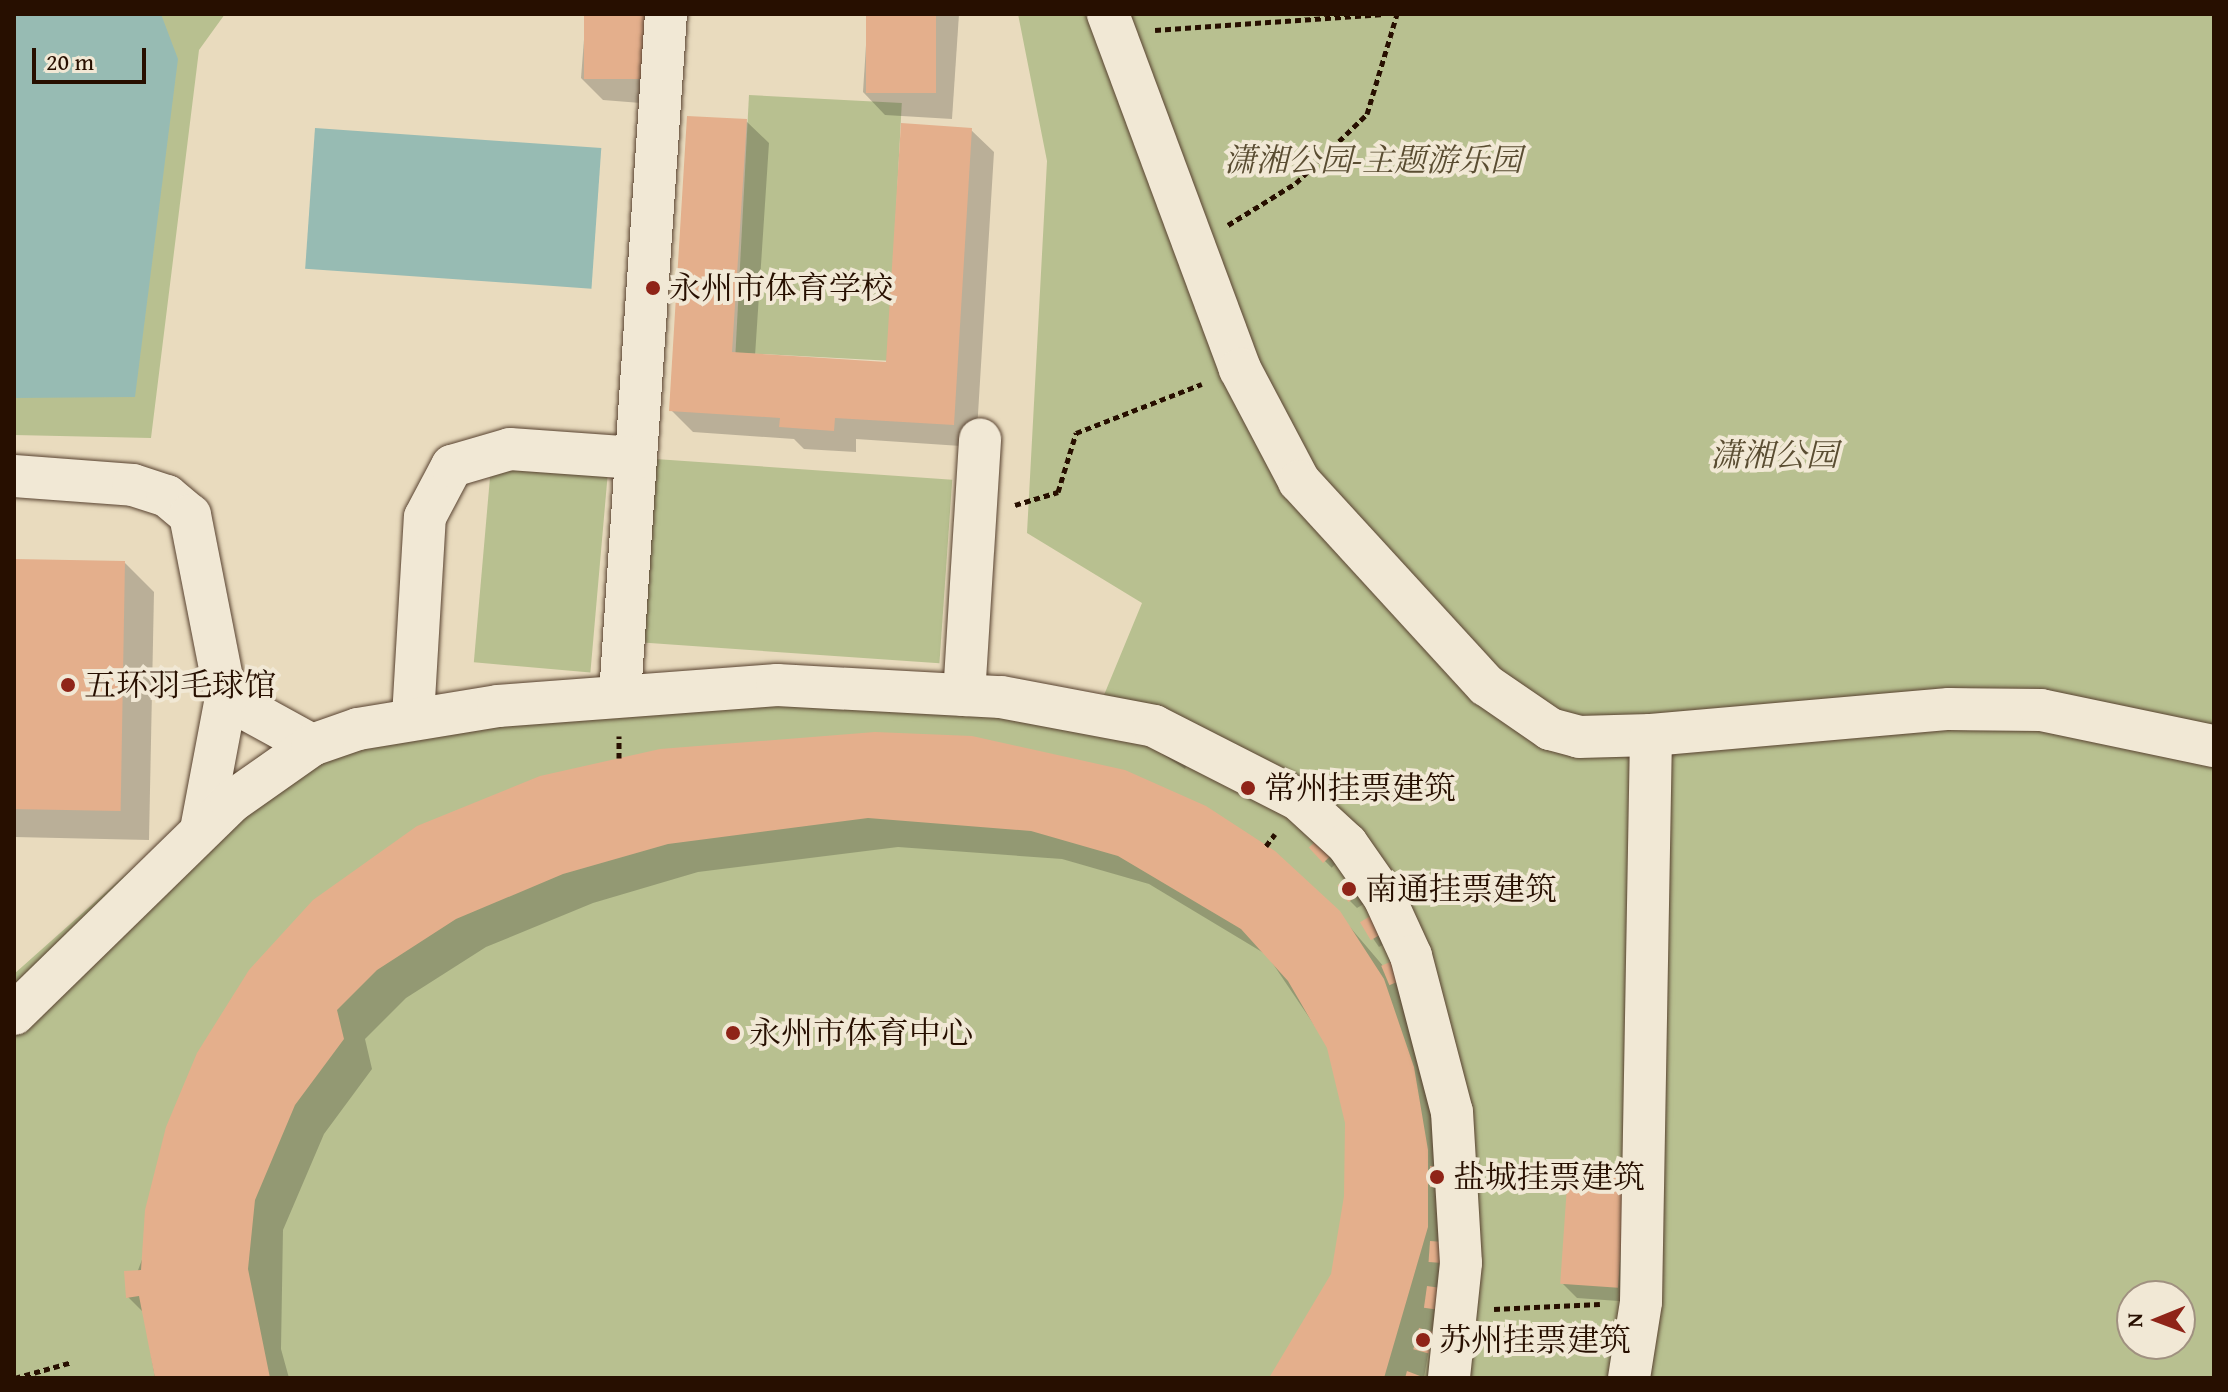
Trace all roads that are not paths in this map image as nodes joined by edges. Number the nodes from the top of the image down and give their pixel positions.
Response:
1 (666, 14) edge
2 (1111, 23) edge
3 (980, 440) dead end
4 (636, 458) junction
5 (14, 476) edge
6 (620, 695) junction
7 (964, 695) junction
8 (226, 698) junction
9 (413, 717) junction
10 (1651, 735) junction
11 (312, 745) junction
12 (2214, 746) edge
13 (201, 830) junction
14 (14, 1014) edge
15 (1449, 1378) edge
16 (1629, 1378) edge

1 - 4 street
2 - 10 street
3 - 7 street
4 - 6 street
4 - 9 street
5 - 8 street
6 - 7 street
6 - 9 street
7 - 15 street
8 - 11 street
8 - 13 street
9 - 11 street
10 - 12 street
10 - 16 street
11 - 13 street
13 - 14 street

